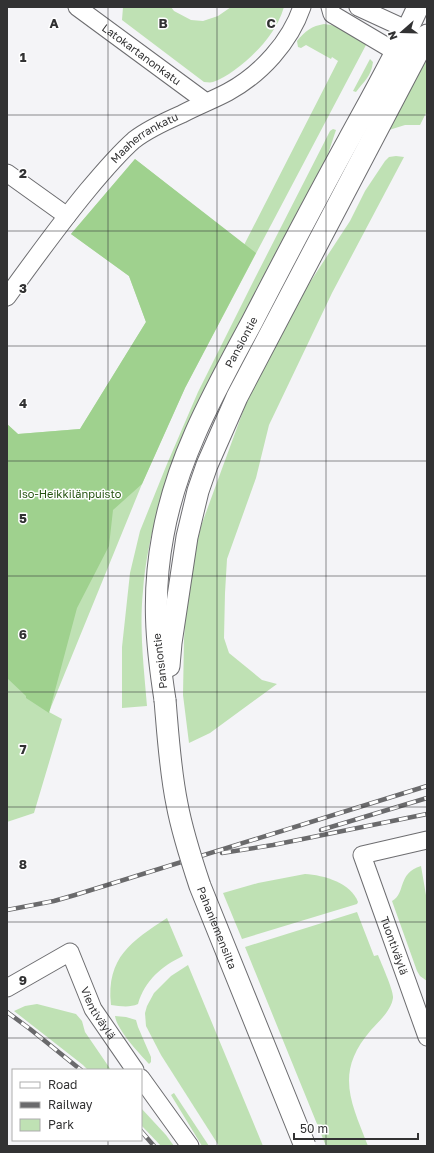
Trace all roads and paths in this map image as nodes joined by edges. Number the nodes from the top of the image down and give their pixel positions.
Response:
1 (77, 7) edge
2 (302, 7) edge
3 (330, 7) edge
4 (358, 7) edge
5 (418, 7) edge
6 (418, 39) edge
7 (396, 52) junction
8 (206, 102) junction
9 (7, 173) edge
10 (67, 216) junction
11 (7, 297) edge
12 (165, 700) junction
13 (427, 840) edge
14 (7, 988) edge
15 (427, 1037) edge
16 (134, 1069) edge
17 (142, 1079) edge
18 (190, 1146) edge
19 (305, 1146) edge

1 - 8 street, Latokartanonkatu
2 - 8 street, Maaherrankatu
3 - 7 street
4 - 6 street
5 - 6 main road, Pansiontie
6 - 7 main road, Pansiontie
6 - 12 main road, Pansiontie
7 - 12 main road, Pansiontie
8 - 10 street, Maaherrankatu
9 - 10 street
10 - 11 street, Maaherrankatu
12 - 19 main road, Pahaniemensilta, bridge
13 - 15 street, Tuontiväylä
14 - 16 street, Vientiväylä
17 - 18 street

